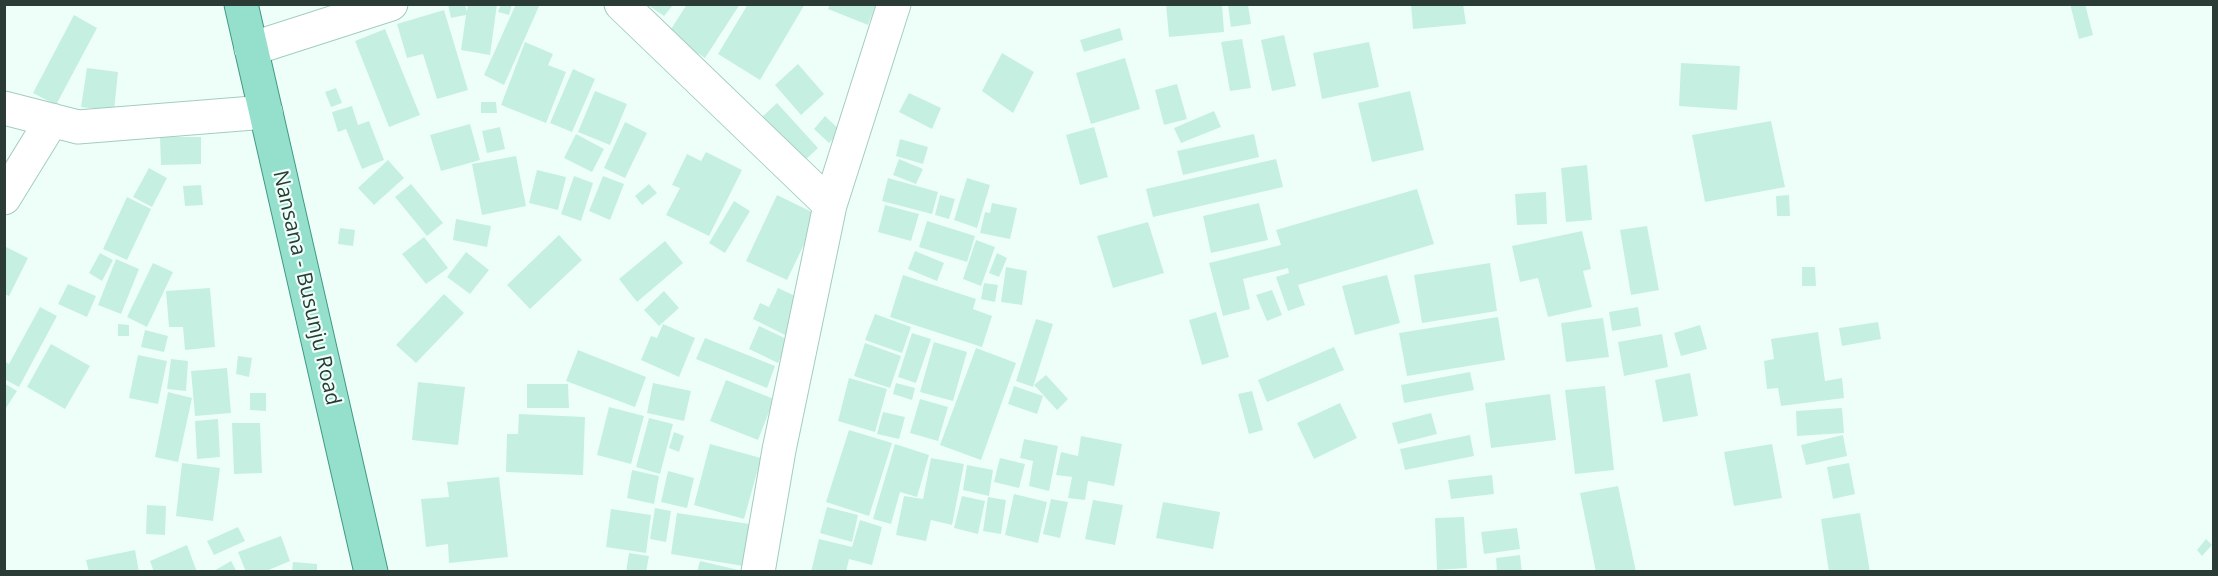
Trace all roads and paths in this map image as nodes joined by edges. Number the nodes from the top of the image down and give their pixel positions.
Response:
1 (241, 4) edge
2 (391, 4) edge
3 (621, 4) edge
4 (894, 4) edge
5 (251, 49) junction
6 (4, 108) edge
7 (266, 112) junction
8 (52, 120) junction
9 (4, 198) edge
10 (830, 205) junction
11 (371, 572) edge
12 (758, 572) edge

1 - 5 main road, Nansana - Busunju Road
2 - 5 street
3 - 10 street
4 - 10 street
5 - 7 main road, Nansana - Busunju Road
6 - 8 street
7 - 8 street
7 - 11 main road, Nansana - Busunju Road
8 - 9 street
10 - 12 street

